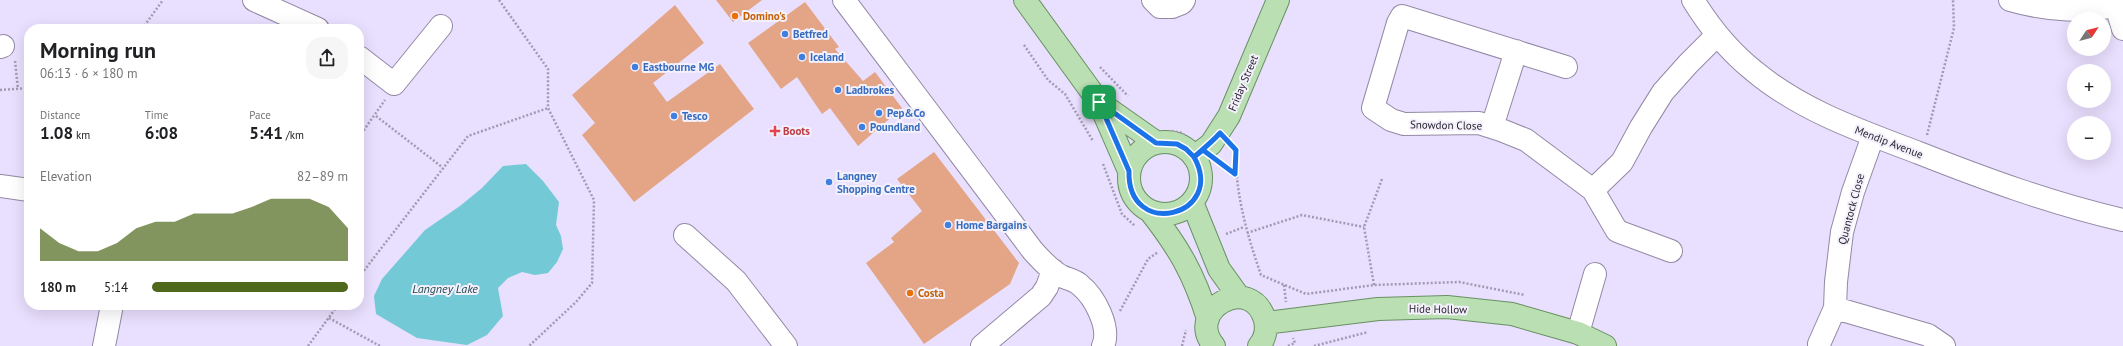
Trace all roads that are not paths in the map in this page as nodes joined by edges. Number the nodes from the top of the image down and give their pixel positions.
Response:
1 (254, 0) edge
2 (844, 0) edge
3 (1025, 0) edge
4 (1153, 0) edge
5 (1184, 0) edge
6 (1278, 0) edge
7 (1693, 0) edge
8 (2010, 0) edge
9 (2120, 4) edge
10 (307, 24) edge
11 (441, 26) dead end
12 (2123, 29) edge
13 (1718, 35) junction
14 (1516, 51) junction
15 (364, 61) edge
16 (1566, 67) dead end
17 (1099, 102) junction
18 (1492, 127) junction
19 (1161, 136) junction
20 (1872, 136) junction
21 (1198, 153) junction
22 (1129, 171) junction
23 (0, 186) edge
24 (24, 189) edge
25 (1593, 190) junction
26 (1192, 202) junction
27 (1150, 211) junction
28 (2123, 220) edge
29 (685, 235) dead end
30 (1671, 250) dead end
31 (1053, 270) junction
32 (1595, 274) dead end
33 (1239, 297) junction
34 (1835, 308) junction
35 (111, 310) edge
36 (1208, 319) junction
37 (1266, 323) junction
38 (1578, 333) junction
39 (1104, 337) edge
40 (1819, 344) dead end
41 (104, 346) edge
42 (786, 346) edge
43 (982, 346) edge
44 (1214, 346) edge
45 (1259, 346) edge
46 (1605, 346) edge
47 (1944, 346) edge

1 - 10 street
2 - 31 street
3 - 17 main road
4 - 5 street
6 - 21 main road, Friday Street
7 - 13 street, Mendip Avenue
8 - 9 street
9 - 12 street
11 - 15 street
13 - 20 street, Mendip Avenue
13 - 25 street
14 - 16 street
14 - 18 street
14 - 18 street, Snowdon Close
17 - 19 main road
17 - 22 main road
18 - 25 street, Snowdon Close
19 - 21 main road
19 - 22 main road
20 - 28 street, Mendip Avenue
20 - 34 street, Quantock Close
21 - 26 main road
22 - 27 main road
23 - 24 street
25 - 30 street, Snowdon Close
26 - 27 main road
26 - 33 main road
27 - 36 main road
29 - 42 street
31 - 39 street
31 - 43 street
32 - 38 street
33 - 36 main road
33 - 37 main road
34 - 40 street, Quantock Close
34 - 47 street
35 - 41 street
36 - 44 main road
37 - 38 main road, Hide Hollow
37 - 45 main road
38 - 46 main road, Hide Hollow

